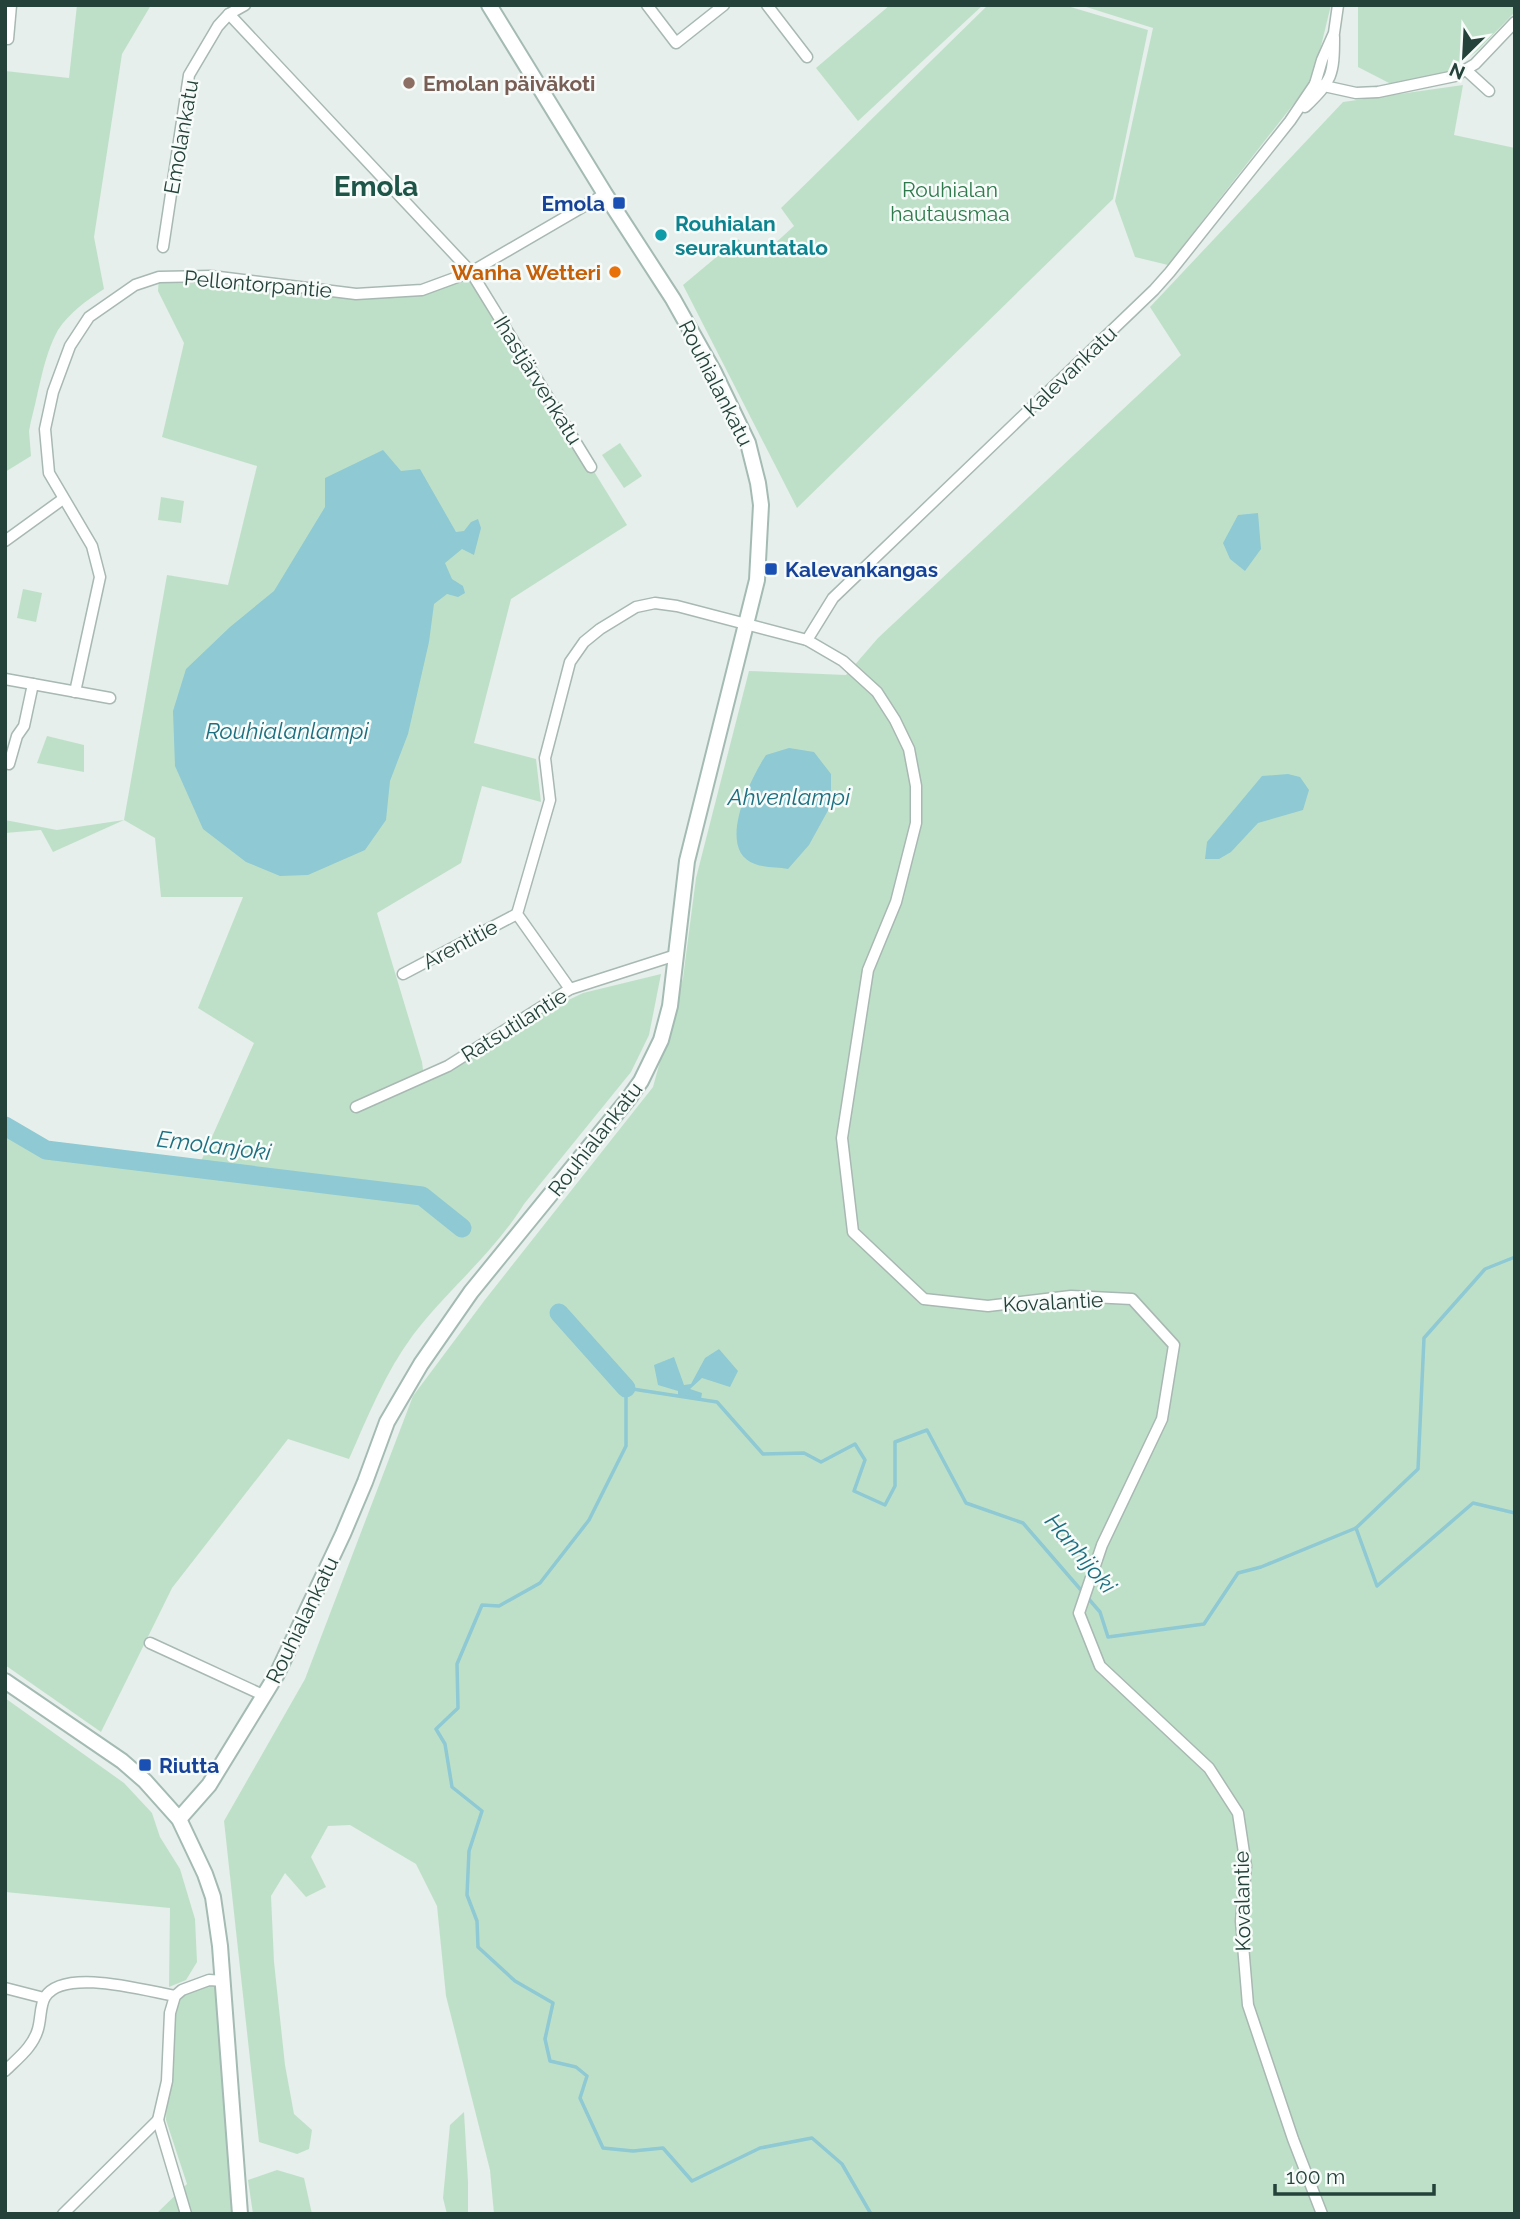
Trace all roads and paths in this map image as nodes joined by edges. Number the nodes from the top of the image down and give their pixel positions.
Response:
1 (11, 5) edge
2 (245, 5) edge
3 (489, 5) edge
4 (647, 5) edge
5 (724, 5) edge
6 (767, 5) edge
7 (1338, 5) edge
8 (229, 15) junction
9 (1513, 29) edge
10 (8, 39) dead end
11 (807, 57) dead end
12 (1466, 71) junction
13 (1320, 85) junction
14 (1489, 90) dead end
15 (605, 194) junction
16 (163, 247) dead end
17 (471, 272) junction
18 (591, 467) dead end
19 (64, 499) junction
20 (5, 541) edge
21 (748, 624) junction
22 (807, 640) junction
23 (5, 679) edge
24 (33, 684) junction
25 (75, 692) junction
26 (110, 698) dead end
27 (9, 764) dead end
28 (517, 914) junction
29 (676, 955) junction
30 (403, 974) dead end
31 (570, 989) junction
32 (356, 1107) dead end
33 (150, 1643) dead end
34 (5, 1681) edge
35 (265, 1696) junction
36 (179, 1819) junction
37 (224, 1981) junction
38 (5, 1988) edge
39 (175, 1996) junction
40 (44, 1998) junction
41 (5, 2071) edge
42 (158, 2120) junction
43 (63, 2214) edge
44 (186, 2214) edge
45 (240, 2214) edge
46 (1322, 2214) edge

1 - 10 street
2 - 8 street, Emolankatu
3 - 15 street, Rouhialankatu
4 - 5 street
6 - 11 street
7 - 13 street
8 - 16 street, Emolankatu
8 - 17 street, Ihastjärvenkatu
9 - 12 street
12 - 13 street
12 - 14 street
13 - 22 street, Kalevankatu
15 - 17 street, Pellontorpantie
15 - 21 street, Rouhialankatu
17 - 18 street, Ihastjärvenkatu
17 - 19 street, Pellontorpantie
19 - 20 street
19 - 25 street, Pellontorpantie
21 - 22 street, Kovalantie
21 - 28 street, Kovalantie
21 - 29 street, Rouhialankatu
22 - 46 street, Kovalantie
23 - 24 street
24 - 25 street
24 - 27 street
25 - 26 street
28 - 30 street, Arentitie
28 - 31 street
29 - 31 street, Ratsutilantie
29 - 35 street, Rouhialankatu
31 - 32 street, Ratsutilantie
33 - 35 street
34 - 36 street
35 - 36 street, Rouhialankatu
36 - 37 street
37 - 39 street
37 - 45 street
38 - 40 street
39 - 40 street
39 - 42 street
40 - 41 street
42 - 43 street
42 - 44 street

